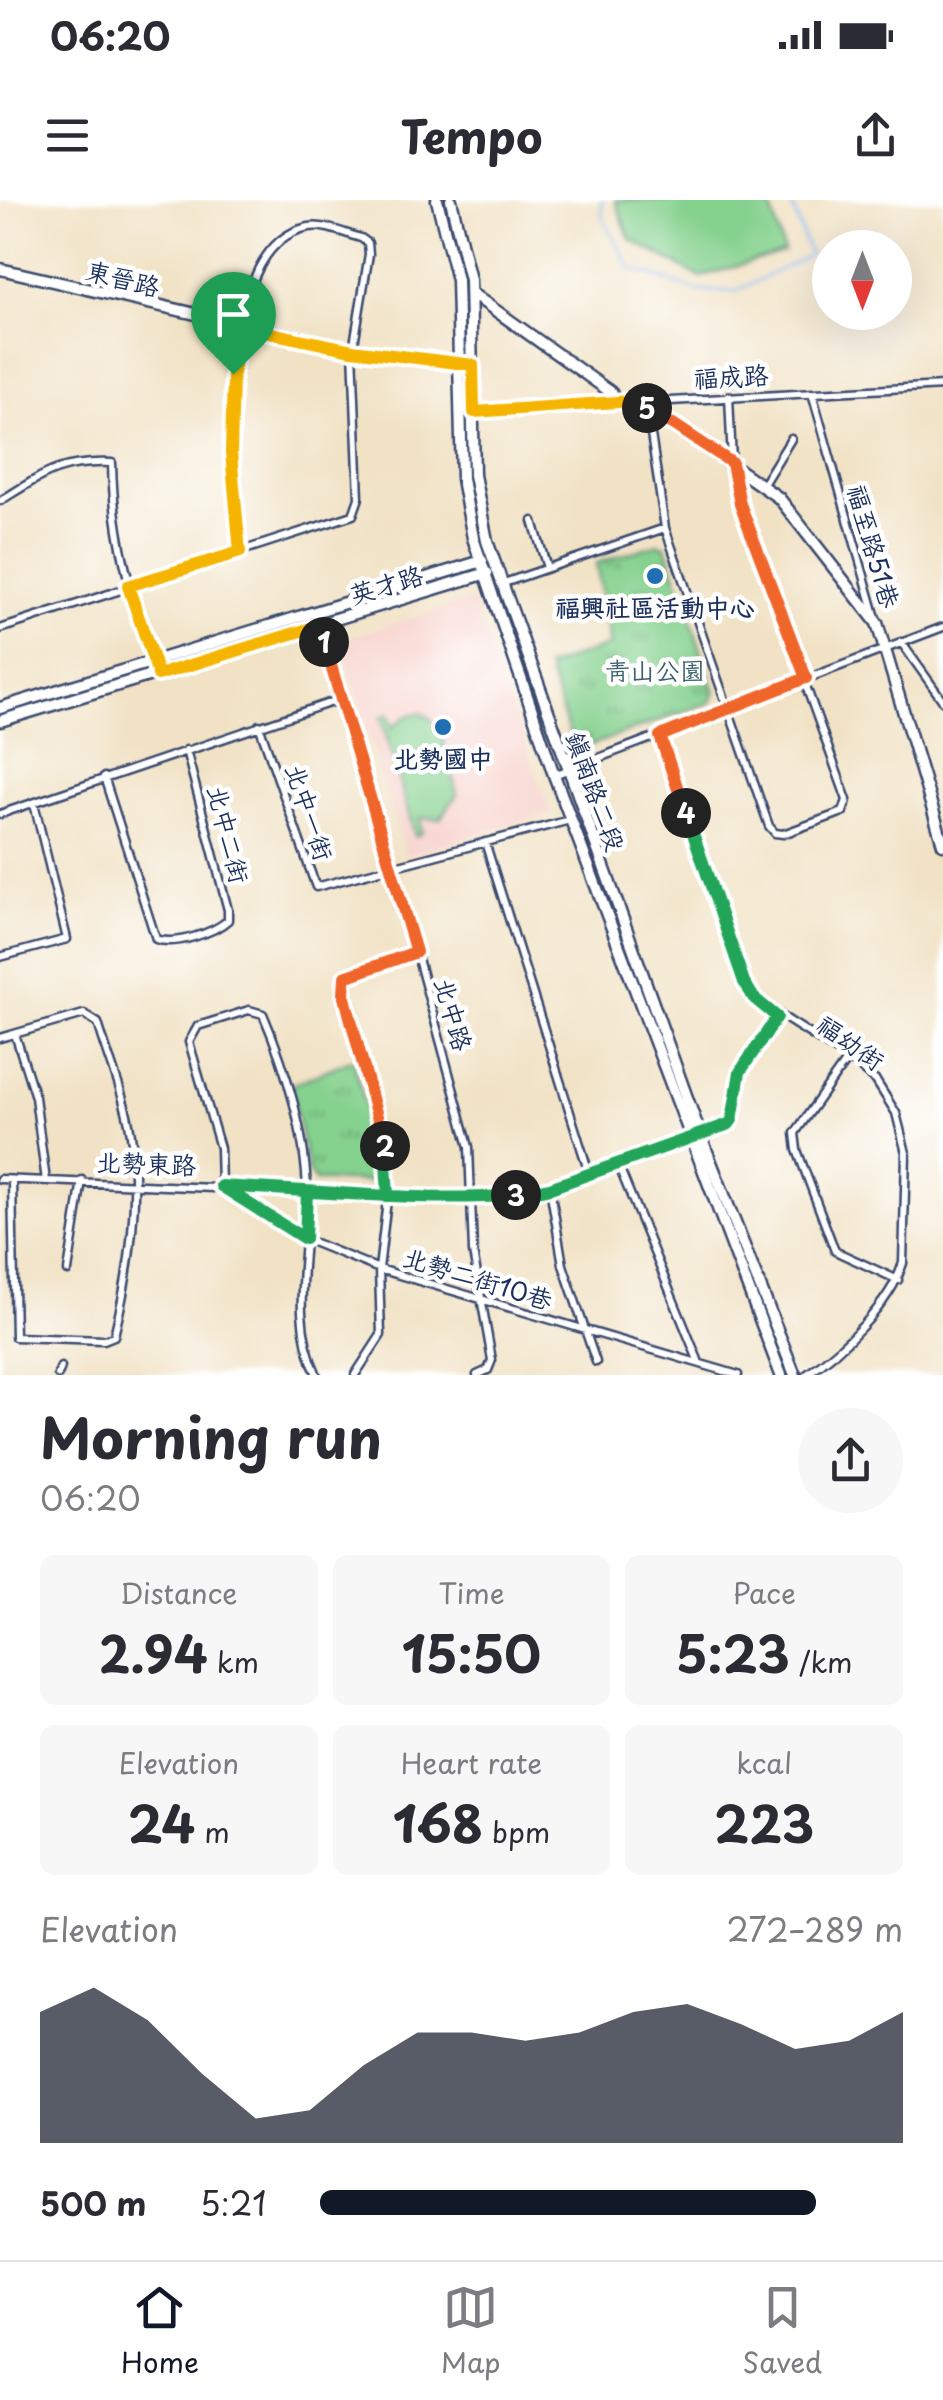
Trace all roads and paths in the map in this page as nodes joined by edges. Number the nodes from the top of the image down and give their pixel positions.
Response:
1 (436, 200) edge
2 (451, 200) edge
3 (0, 270) edge
4 (472, 293) junction
5 (241, 327) junction
6 (352, 350) junction
7 (460, 364) junction
8 (473, 365) junction
9 (943, 386) edge
10 (812, 393) junction
11 (728, 396) junction
12 (646, 400) junction
13 (612, 402) junction
14 (468, 412) junction
15 (648, 416) junction
16 (791, 439) dead end
17 (732, 463) junction
18 (762, 486) junction
19 (0, 501) edge
20 (533, 521) dead end
21 (665, 528) junction
22 (240, 552) junction
23 (492, 557) junction
24 (480, 562) junction
25 (547, 568) junction
26 (490, 572) junction
27 (501, 584) junction
28 (128, 586) junction
29 (314, 613) junction
30 (878, 623) junction
31 (318, 626) junction
32 (943, 627) edge
33 (0, 629) edge
34 (901, 642) junction
35 (885, 647) junction
36 (154, 662) junction
37 (158, 675) junction
38 (806, 678) junction
39 (341, 699) junction
40 (943, 702) edge
41 (730, 706) junction
42 (0, 708) edge
43 (0, 721) edge
44 (260, 725) junction
45 (660, 736) junction
46 (186, 750) junction
47 (568, 770) junction
48 (554, 775) junction
49 (104, 777) junction
50 (34, 803) junction
51 (0, 814) edge
52 (571, 820) junction
53 (486, 842) junction
54 (943, 844) edge
55 (394, 870) junction
56 (416, 952) junction
57 (0, 957) edge
58 (777, 1017) junction
59 (16, 1034) junction
60 (0, 1038) edge
61 (848, 1058) junction
62 (695, 1136) junction
63 (618, 1162) junction
64 (589, 1172) junction
65 (0, 1180) edge
66 (12, 1180) junction
67 (82, 1180) junction
68 (46, 1181) junction
69 (134, 1183) junction
70 (221, 1186) junction
71 (550, 1188) junction
72 (307, 1192) junction
73 (388, 1196) junction
74 (472, 1199) junction
75 (305, 1239) junction
76 (379, 1269) junction
77 (68, 1270) dead end
78 (898, 1280) junction
79 (478, 1300) junction
80 (583, 1330) junction
81 (698, 1360) junction
82 (596, 1362) dead end
83 (317, 1375) edge
84 (355, 1375) edge
85 (477, 1375) edge
86 (738, 1375) edge
87 (781, 1375) edge
88 (795, 1375) edge
89 (806, 1375) edge

1 - 7 street, 鎮南路二段
2 - 4 street, 鎮南路二段
3 - 5 street, 東晉路
4 - 8 street, 鎮南路二段
4 - 13 street
5 - 6 street, 東晉路
5 - 6 street
5 - 22 street
6 - 7 street, 東晉路
6 - 22 street
7 - 8 street, 東晉路
7 - 14 street, 鎮南路二段
8 - 14 street, 鎮南路二段
9 - 10 street, 福成路
10 - 11 street, 福成路
10 - 30 street, 福至路51巷
11 - 12 street, 福成路
11 - 17 street
12 - 13 street, 福成路
12 - 15 street
13 - 14 street, 福成路
14 - 23 street, 鎮南路二段
14 - 24 street, 鎮南路二段
15 - 17 street, 福至路51巷
15 - 21 street
16 - 18 street
17 - 18 street, 福至路51巷
17 - 38 street
18 - 30 street, 福至路51巷
19 - 28 street
20 - 25 street
21 - 25 street
21 - 41 street
22 - 28 street
23 - 24 street, 英才路
23 - 26 street, 鎮南路二段
24 - 26 street, 鎮南路二段
24 - 29 street, 英才路
25 - 27 street
26 - 27 street, 鎮南路二段
26 - 31 street, 英才路
26 - 48 street, 鎮南路二段
27 - 47 street, 鎮南路二段
28 - 33 street
28 - 36 street
29 - 31 street, 北中路
29 - 36 street, 英才路
30 - 35 street
31 - 37 street, 英才路
31 - 39 street, 北中路
32 - 34 street
34 - 35 street
34 - 40 street
35 - 38 street
35 - 54 street
36 - 37 street
36 - 42 street, 英才路
37 - 43 street, 英才路
38 - 41 street
38 - 41 street
39 - 44 street
39 - 55 street, 北中路
41 - 45 street
44 - 46 street
44 - 55 street, 北中一街
45 - 47 street
45 - 58 street, 福幼街
46 - 49 street
46 - 49 street, 北中二街
47 - 48 street
47 - 62 street, 鎮南路二段
48 - 52 street, 鎮南路二段
49 - 50 street
50 - 51 street
50 - 57 street
52 - 53 street, 北中一街
52 - 62 street, 鎮南路二段
53 - 55 street, 北中一街
53 - 64 street
55 - 56 street, 北中路
56 - 73 street
56 - 74 street, 北中路
58 - 61 street, 福幼街
58 - 62 street
59 - 60 street
59 - 68 street
59 - 69 street
61 - 78 street, 福幼街
61 - 78 street
62 - 63 street, 北勢東路
62 - 87 street, 鎮南路二段
62 - 88 street, 鎮南路二段
63 - 64 street, 北勢東路
63 - 81 street
64 - 71 street, 北勢東路
65 - 66 street, 北勢東路
66 - 68 street, 北勢東路
66 - 69 street
67 - 68 street, 北勢東路
67 - 69 street, 北勢東路
67 - 77 street
69 - 70 street, 北勢東路
70 - 72 street, 北勢東路
70 - 72 street
70 - 75 street, 北勢二街10巷
71 - 74 street, 北勢東路
71 - 80 street
72 - 73 street, 北勢東路
72 - 75 street
73 - 74 street, 北勢東路
73 - 76 street
74 - 79 street, 北中路
75 - 76 street, 北勢二街10巷
75 - 83 street
76 - 79 street, 北勢二街10巷
76 - 84 street
78 - 89 street
79 - 80 street, 北勢二街10巷
79 - 85 street, 北中路
80 - 81 street, 北勢二街10巷
80 - 82 street
81 - 86 street, 北勢二街10巷

